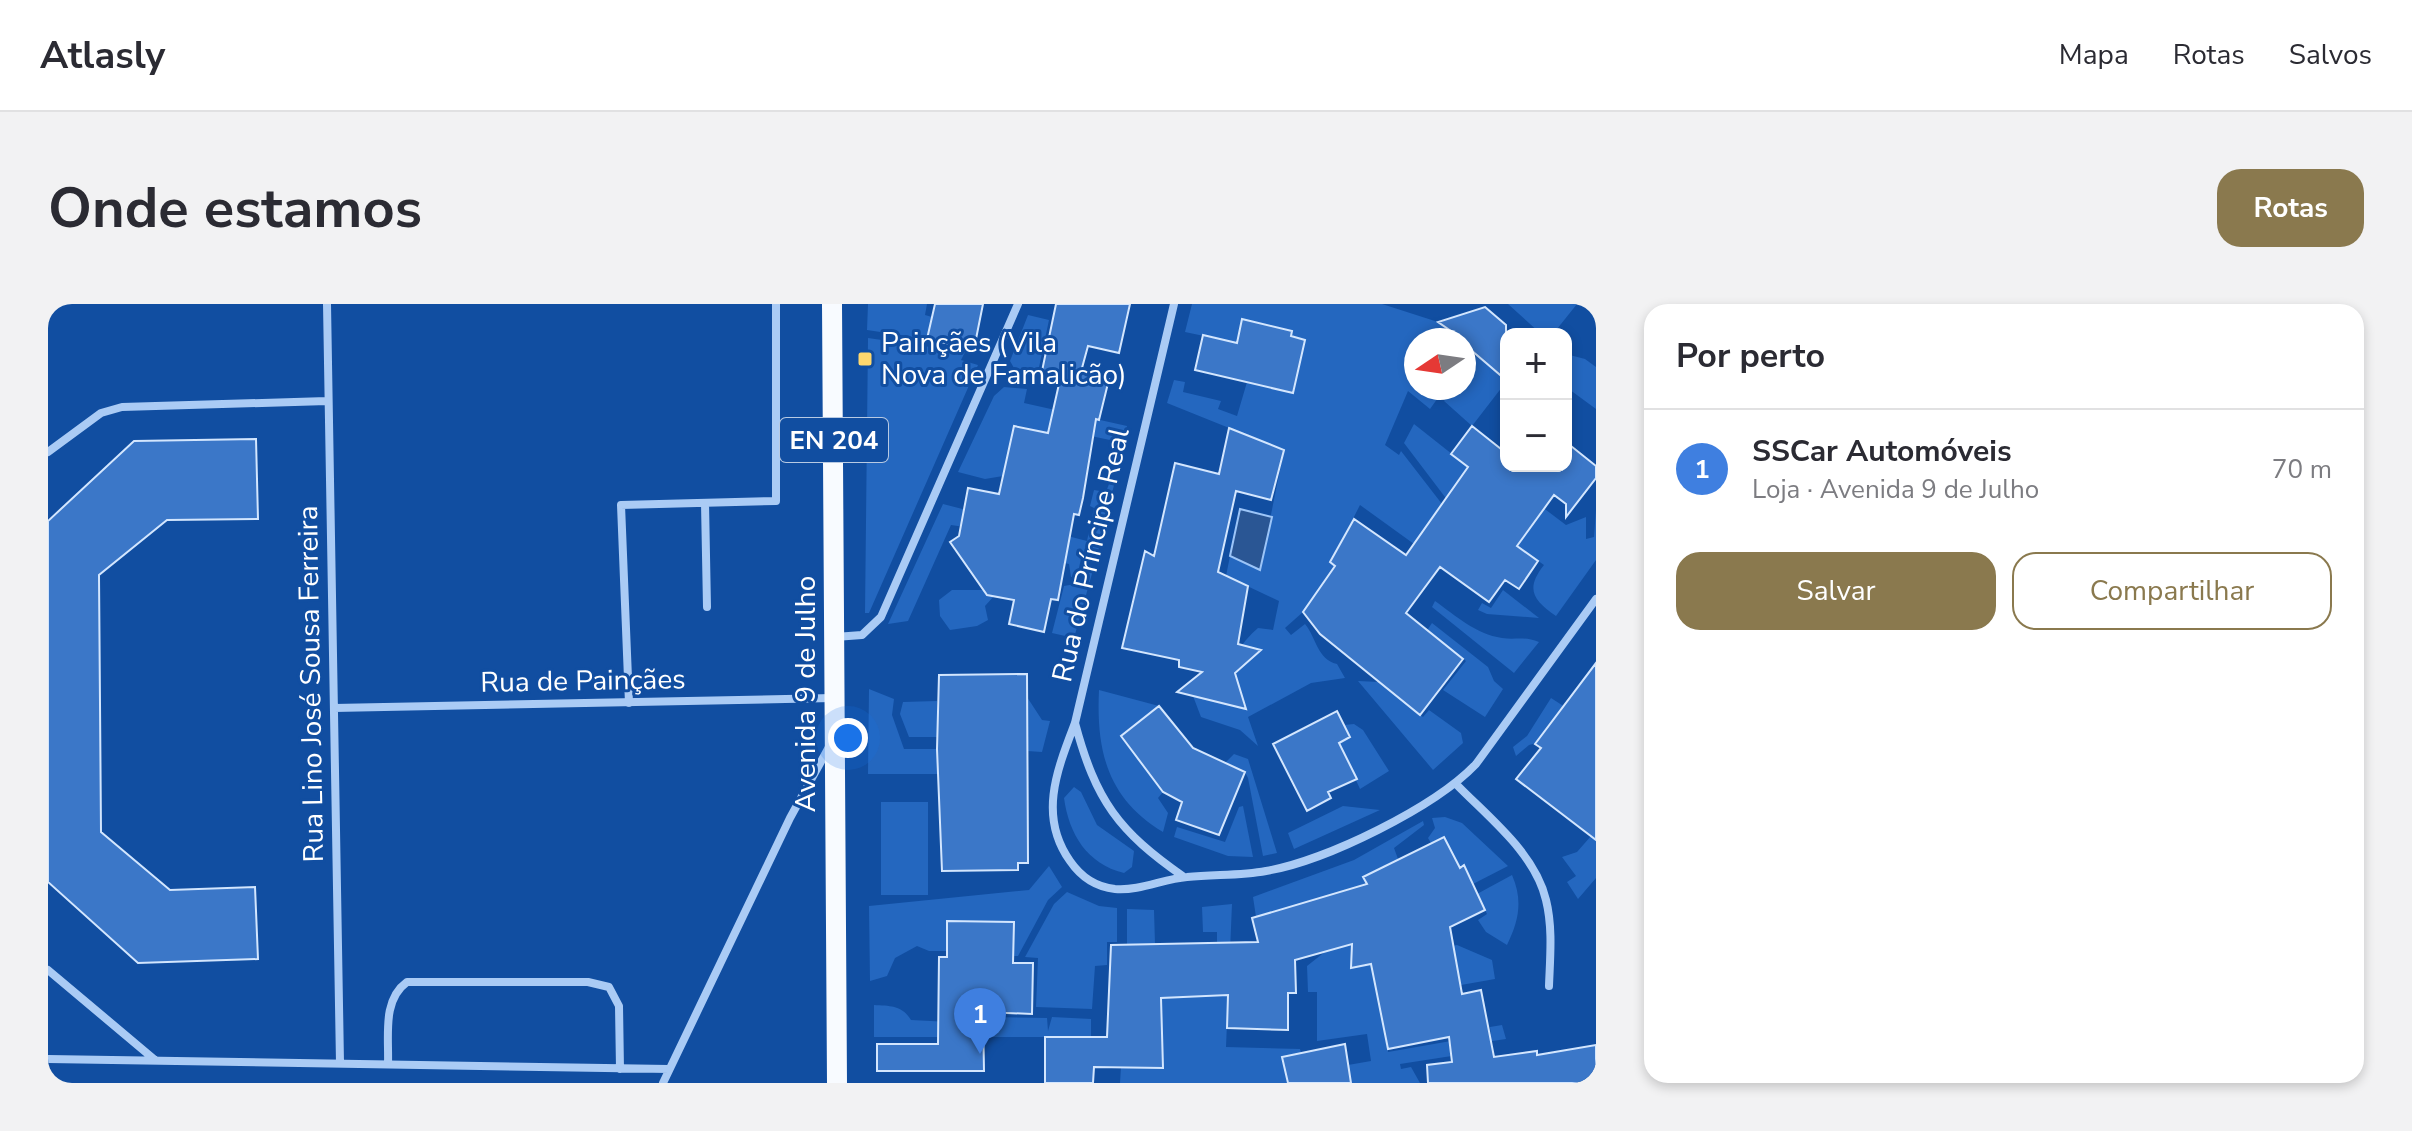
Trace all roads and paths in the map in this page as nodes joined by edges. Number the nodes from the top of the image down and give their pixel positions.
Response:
1 (327, 304) edge
2 (776, 304) edge
3 (832, 304) edge
4 (1018, 304) edge
5 (1174, 304) edge
6 (327, 401) junction
7 (48, 452) edge
8 (705, 503) junction
9 (1596, 599) edge
10 (707, 607) dead end
11 (835, 638) junction
12 (834, 698) junction
13 (629, 703) junction
14 (334, 708) junction
15 (1075, 723) junction
16 (834, 739) junction
17 (1456, 784) junction
18 (1184, 877) junction
19 (48, 970) edge
20 (1549, 986) dead end
21 (48, 1059) edge
22 (155, 1060) junction
23 (340, 1063) junction
24 (388, 1064) junction
25 (620, 1069) junction
26 (669, 1069) junction
27 (663, 1083) edge
28 (837, 1083) edge

1 - 6 street, Rua Lino José Sousa Ferreira
2 - 8 street
3 - 11 main road, Avenida 9 de Julho / EN 204
4 - 11 street
5 - 15 street, Rua do Príncipe Real
6 - 7 street
6 - 14 street, Rua Lino José Sousa Ferreira
8 - 10 street
8 - 13 street
9 - 17 street, Rua do Príncipe Real
11 - 12 main road, Avenida 9 de Julho / EN 204
12 - 13 street, Rua de Painçães
12 - 16 main road, Avenida 9 de Julho / EN 204
13 - 14 street, Rua de Painçães
14 - 23 street, Rua Lino José Sousa Ferreira
15 - 18 street, Rua do Príncipe Real
15 - 18 street, Rua do Príncipe Real
16 - 26 street
16 - 28 main road, Avenida 9 de Julho / EN 204
17 - 18 street, Rua do Príncipe Real
17 - 20 street
19 - 22 street
21 - 22 street
22 - 23 street
23 - 24 street
24 - 25 street
24 - 25 street
25 - 26 street
26 - 27 street

